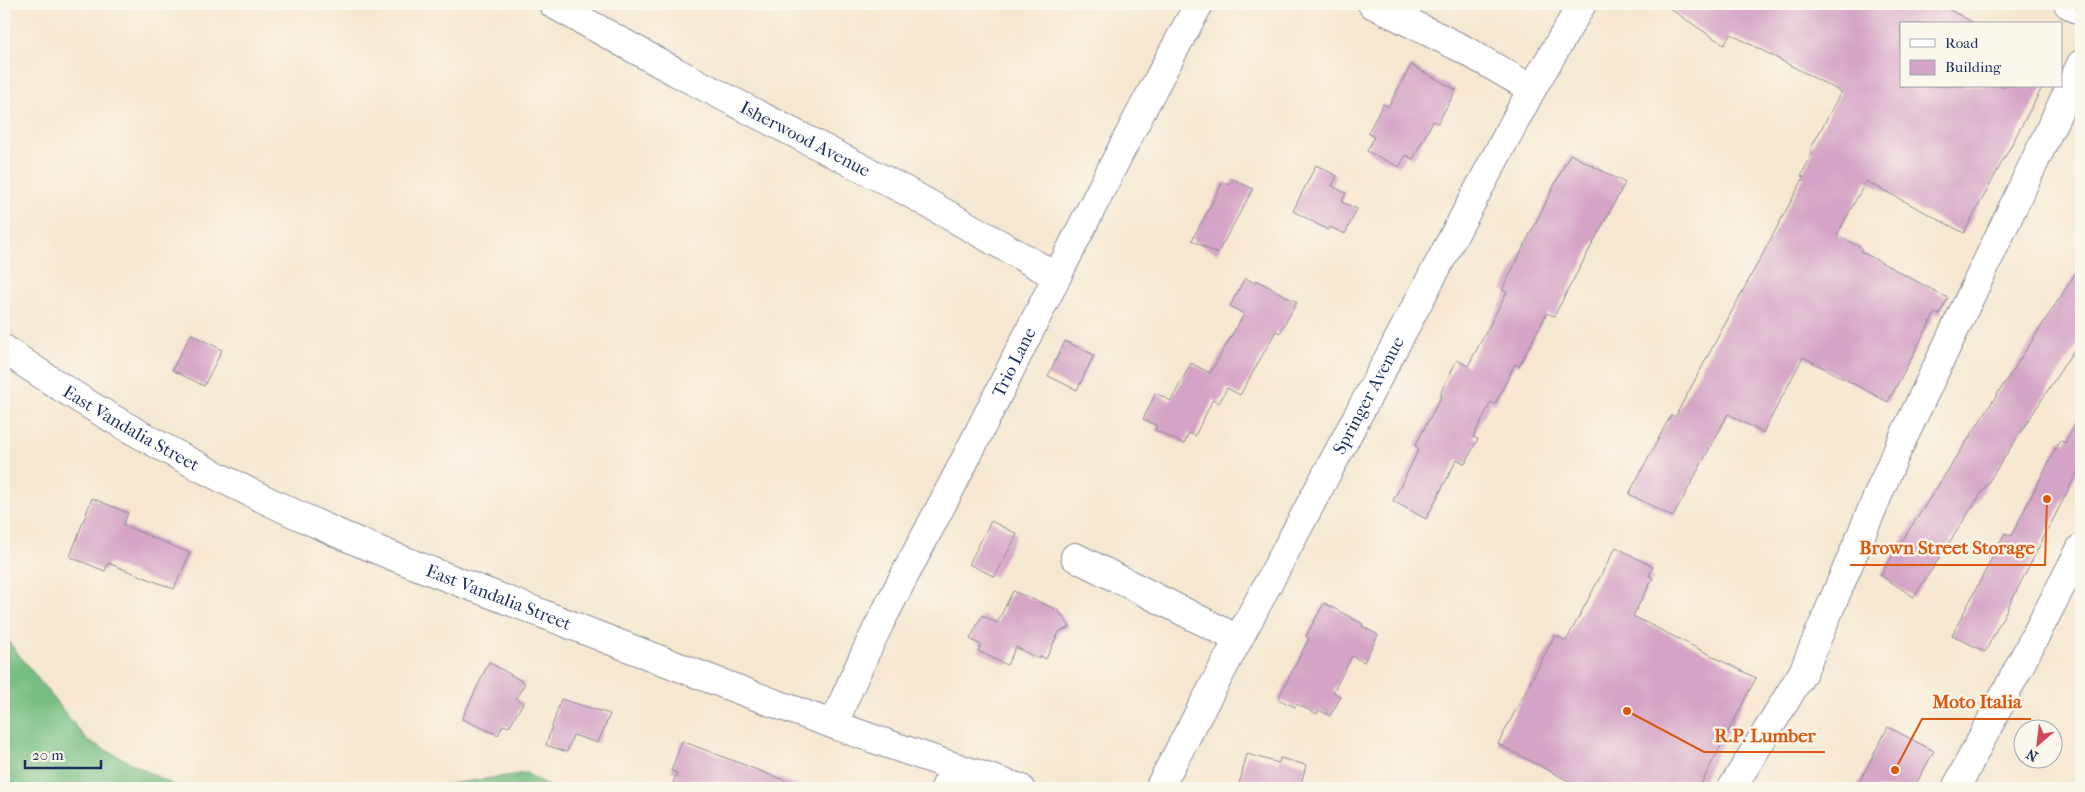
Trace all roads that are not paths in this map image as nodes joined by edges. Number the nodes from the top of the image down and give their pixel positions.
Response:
1 (553, 4) edge
2 (1199, 4) edge
3 (1372, 4) edge
4 (1582, 4) edge
5 (2068, 4) edge
6 (2081, 11) edge
7 (2081, 64) edge
8 (1532, 89) junction
9 (1056, 276) junction
10 (4, 350) edge
11 (2081, 548) edge
12 (1076, 557) dead end
13 (1238, 640) junction
14 (834, 724) junction
15 (950, 778) edge
16 (1020, 788) edge
17 (1159, 788) edge
18 (1732, 788) edge
19 (1956, 788) edge

1 - 9 street, Isherwood Avenue
2 - 9 street, Trio Lane
3 - 8 street
4 - 8 street, Springer Avenue
5 - 6 street
7 - 18 street
8 - 13 street, Springer Avenue
9 - 14 street, Trio Lane
10 - 14 street, East Vandalia Street
11 - 19 street
12 - 13 street
13 - 17 street, Springer Avenue
14 - 15 street, East Vandalia Street
15 - 16 street, East Vandalia Street

